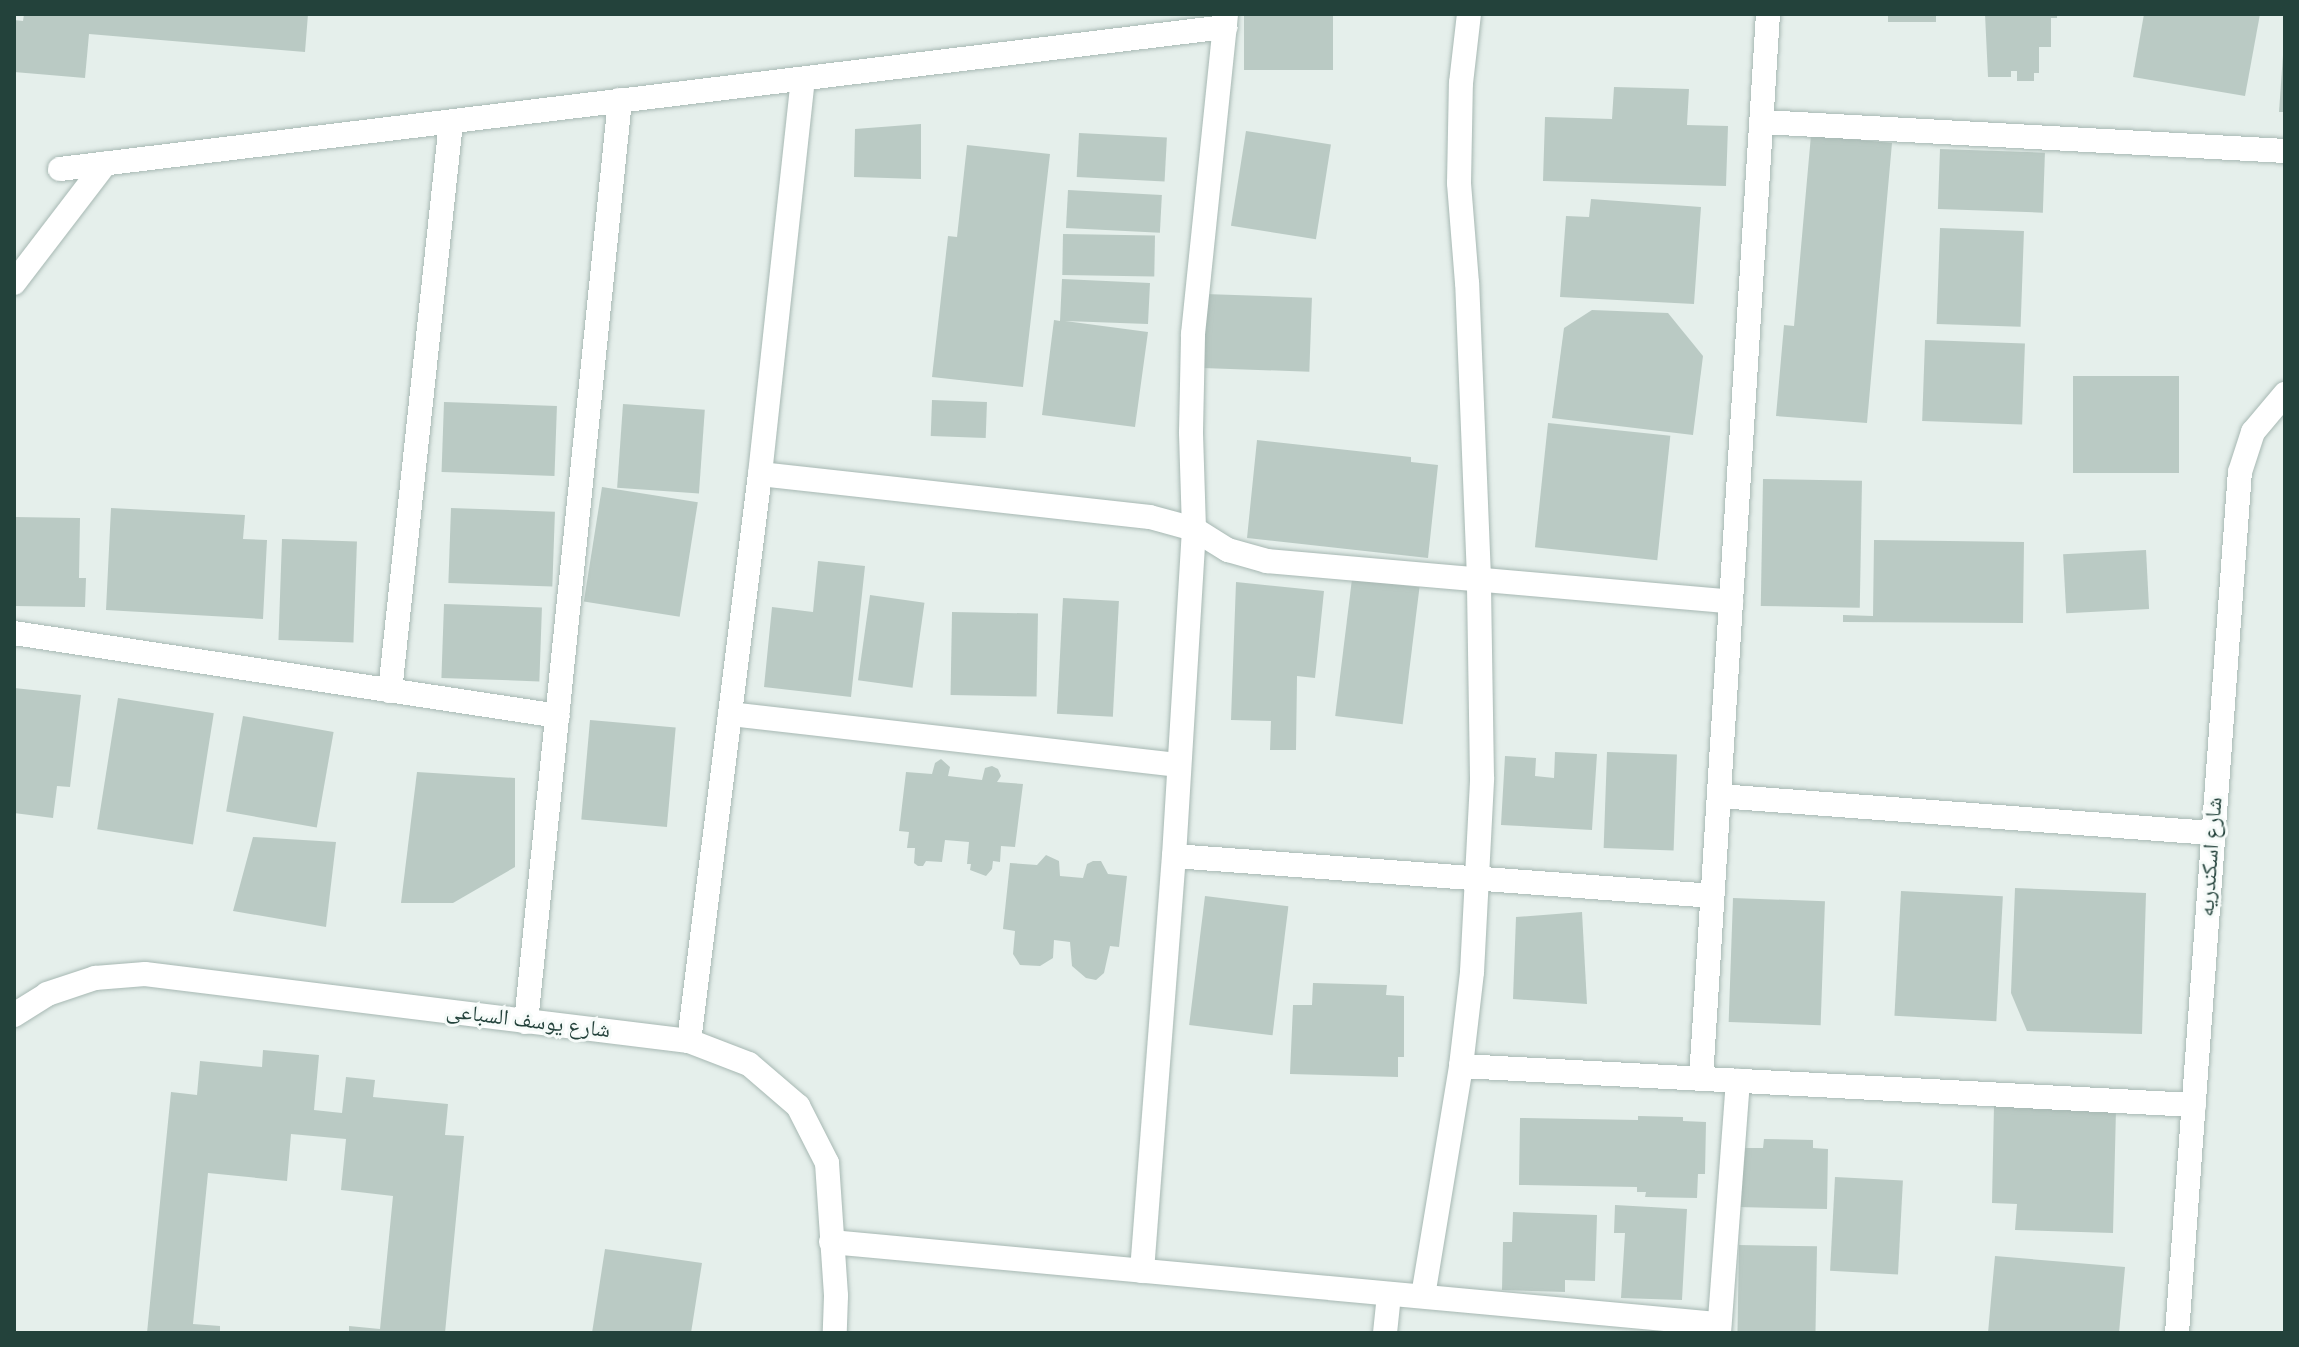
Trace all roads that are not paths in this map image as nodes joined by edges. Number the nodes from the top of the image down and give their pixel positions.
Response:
1 (1469, 14) edge
2 (1768, 14) edge
3 (1226, 20) edge
4 (803, 79) junction
5 (620, 100) junction
6 (451, 122) junction
7 (1762, 122) junction
8 (2285, 151) edge
9 (105, 164) junction
10 (60, 169) dead end
11 (14, 283) edge
12 (2285, 394) edge
13 (760, 474) junction
14 (1194, 529) junction
15 (1479, 578) junction
16 (1731, 602) junction
17 (14, 633) edge
18 (390, 691) junction
19 (730, 714) junction
20 (558, 716) junction
21 (1178, 765) junction
22 (1719, 796) junction
23 (2214, 833) junction
24 (1174, 856) junction
25 (1478, 878) junction
26 (1713, 896) junction
27 (14, 1015) edge
28 (526, 1022) junction
29 (689, 1041) junction
30 (1461, 1066) junction
31 (1701, 1079) junction
32 (1738, 1081) junction
33 (2194, 1105) junction
34 (831, 1242) junction
35 (1142, 1271) junction
36 (1389, 1294) junction
37 (1423, 1296) junction
38 (1719, 1329) edge
39 (835, 1333) edge
40 (1385, 1333) edge
41 (2177, 1333) edge

1 - 15 street
2 - 7 street
3 - 4 street
3 - 14 street
4 - 5 street
4 - 13 street
5 - 6 street
5 - 20 street
6 - 9 street
6 - 18 street
7 - 8 street
7 - 16 street
9 - 10 street
9 - 11 street
12 - 23 street, شارع اسكندريه
13 - 14 street
13 - 19 street
14 - 15 street
14 - 21 street
15 - 16 street
15 - 25 street
16 - 22 street
17 - 18 street
18 - 20 street
19 - 21 street
19 - 29 street
20 - 28 street
21 - 24 street
22 - 23 street
22 - 26 street
23 - 33 street, شارع اسكندريه
24 - 25 street
24 - 35 street
25 - 26 street
25 - 30 street
26 - 31 street
27 - 28 street, شارع يوسف السباعى
28 - 29 street, شارع يوسف السباعى
29 - 34 street, شارع يوسف السباعى
30 - 31 street
30 - 37 street
31 - 32 street
32 - 33 street
32 - 38 street
33 - 41 street, شارع اسكندريه
34 - 35 street
34 - 39 street, شارع يوسف السباعى
35 - 36 street
36 - 37 street
36 - 40 street
37 - 38 street

